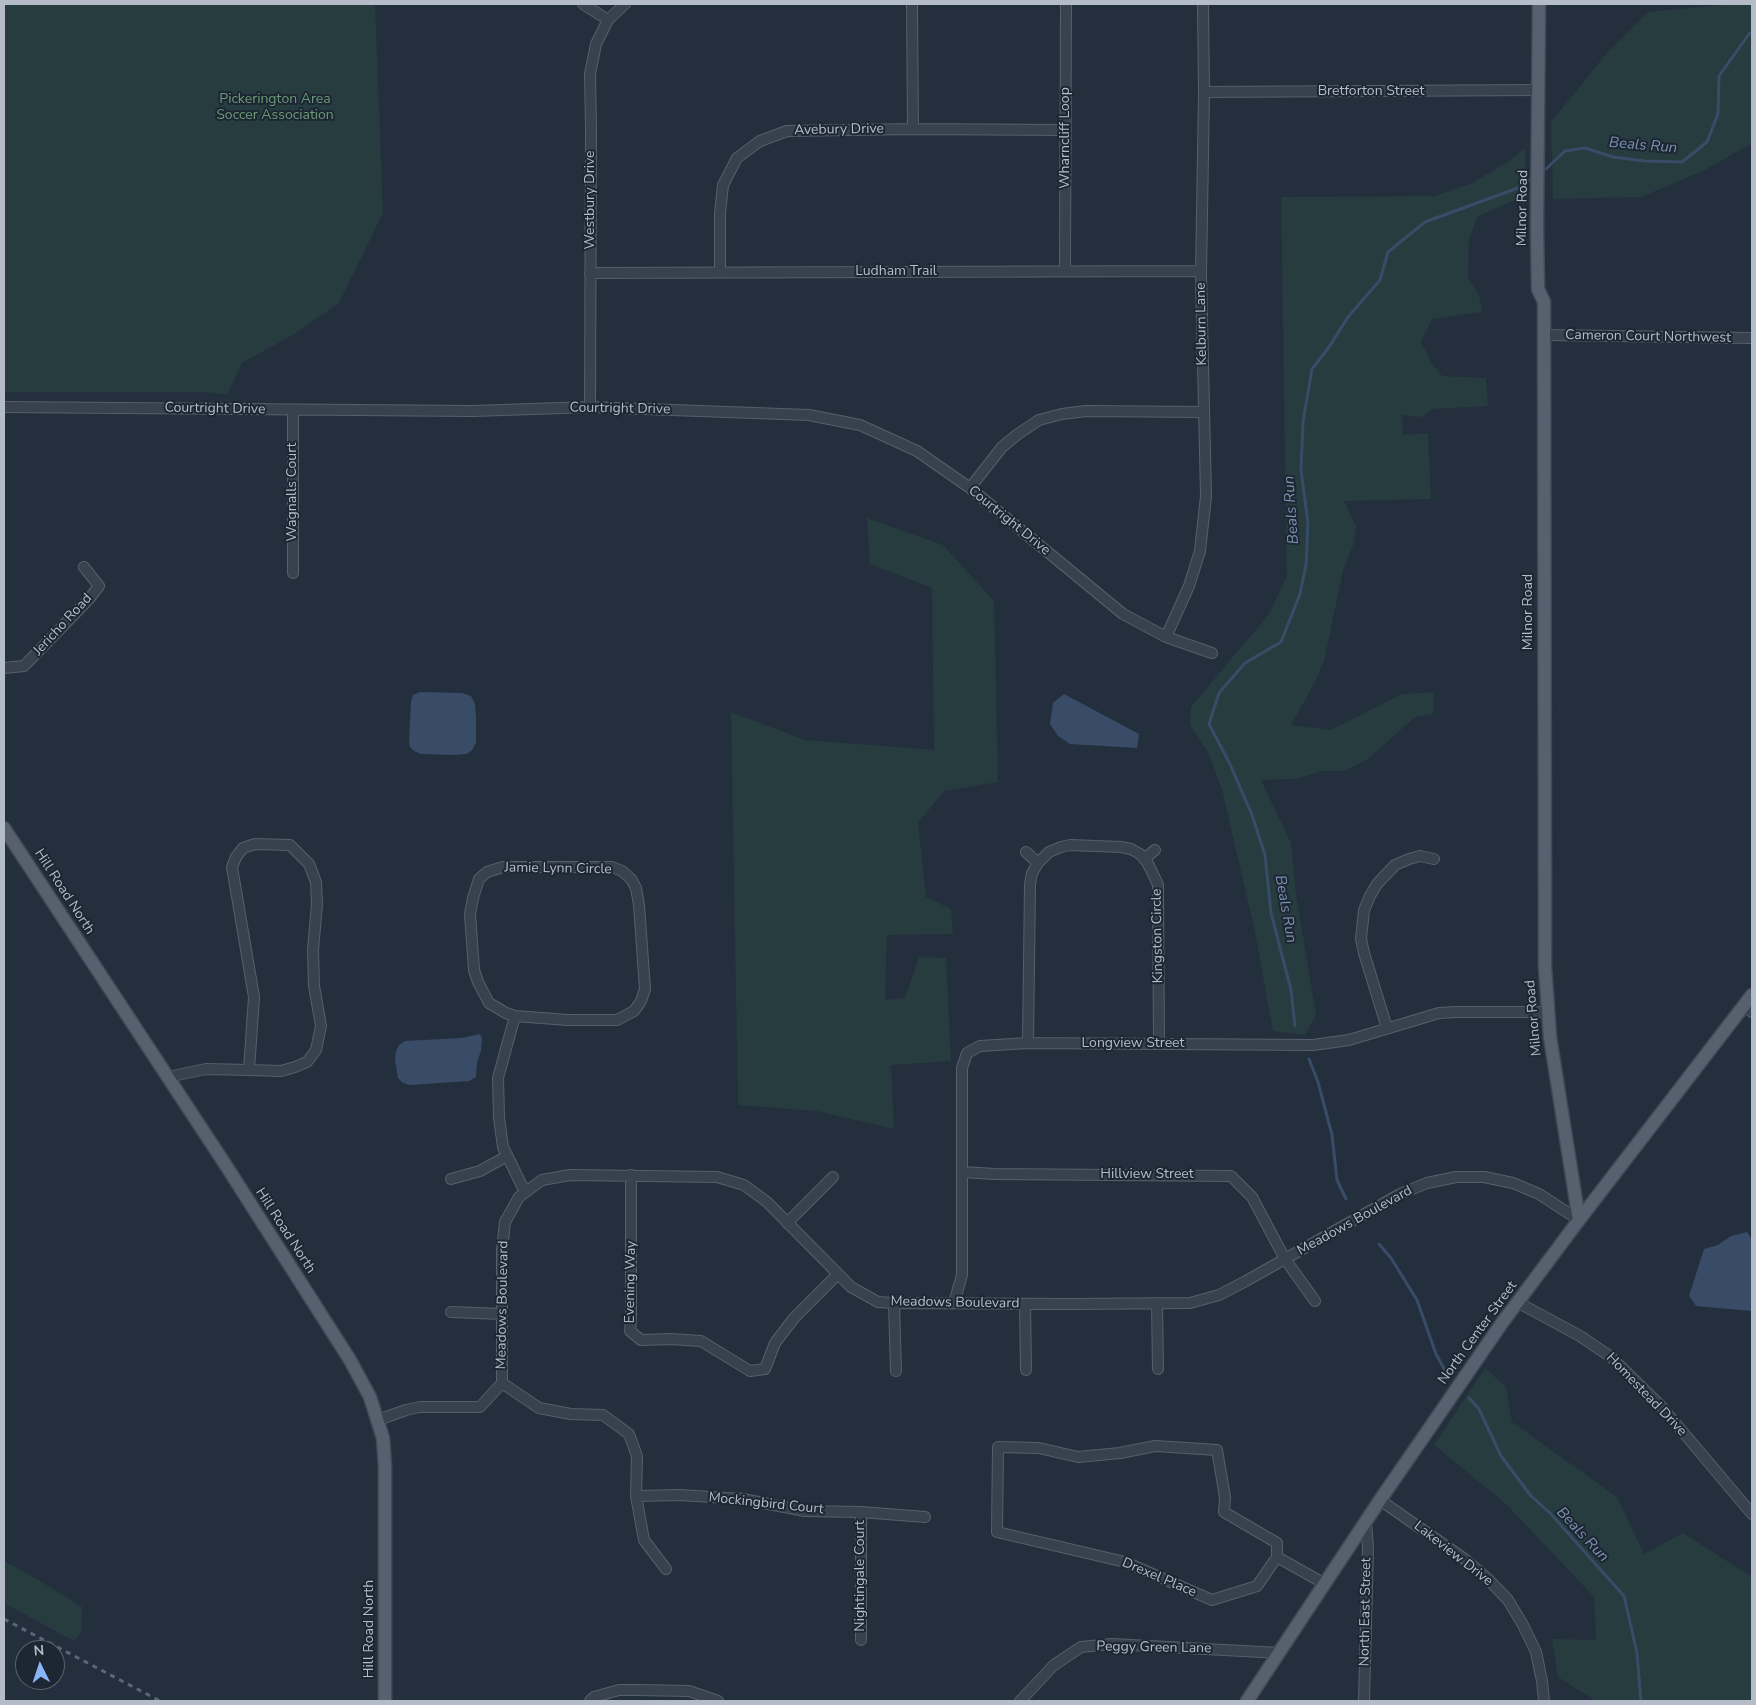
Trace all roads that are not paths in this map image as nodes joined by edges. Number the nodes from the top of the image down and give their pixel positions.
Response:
1 (582, 4) edge
2 (624, 4) edge
3 (912, 4) edge
4 (1066, 4) edge
5 (1203, 4) edge
6 (1539, 4) edge
7 (608, 20) junction
8 (1538, 90) junction
9 (1204, 92) junction
10 (913, 129) junction
11 (1066, 130) junction
12 (1065, 271) junction
13 (1201, 271) junction
14 (720, 272) junction
15 (590, 273) junction
16 (1544, 335) junction
17 (1752, 338) edge
18 (4, 406) edge
19 (590, 407) junction
20 (293, 410) junction
21 (1204, 412) junction
22 (970, 488) junction
23 (84, 567) dead end
24 (292, 573) dead end
25 (1166, 637) junction
26 (1212, 653) dead end
27 (4, 668) edge
28 (4, 828) edge
29 (1155, 850) dead end
30 (1026, 852) dead end
31 (1434, 858) dead end
32 (1144, 859) junction
33 (1038, 863) junction
34 (1750, 1004) edge
35 (1547, 1012) junction
36 (515, 1016) junction
37 (1387, 1028) junction
38 (1028, 1043) junction
39 (1159, 1044) junction
40 (249, 1070) junction
41 (168, 1078) junction
42 (507, 1156) junction
43 (962, 1172) junction
44 (631, 1175) junction
45 (833, 1177) dead end
46 (451, 1179) dead end
47 (525, 1192) junction
48 (1579, 1220) junction
49 (787, 1222) junction
50 (1285, 1259) junction
51 (838, 1274) junction
52 (1315, 1301) dead end
53 (1517, 1302) junction
54 (894, 1303) junction
55 (954, 1303) junction
56 (1157, 1303) junction
57 (1025, 1304) junction
58 (451, 1312) dead end
59 (502, 1314) junction
60 (1158, 1369) dead end
61 (1026, 1370) dead end
62 (896, 1371) dead end
63 (502, 1383) junction
64 (378, 1420) junction
65 (636, 1496) junction
66 (1380, 1500) junction
67 (861, 1512) junction
68 (1752, 1514) edge
69 (925, 1517) dead end
70 (1366, 1522) junction
71 (1277, 1557) junction
72 (666, 1569) dead end
73 (1325, 1584) junction
74 (861, 1640) dead end
75 (1280, 1653) junction
76 (385, 1701) edge
77 (590, 1701) edge
78 (718, 1701) edge
79 (1020, 1701) edge
80 (1247, 1701) edge
81 (1364, 1701) edge
82 (1544, 1701) edge

1 - 7 street
2 - 7 street, Westbury Drive
3 - 10 street
4 - 11 street, Wharncliff Loop
5 - 9 street, Kelburn Lane
6 - 8 main road, Milnor Road
7 - 15 street, Westbury Drive
8 - 9 street, Bretforton Street
8 - 16 main road, Milnor Road
9 - 13 street, Kelburn Lane
10 - 11 street, Avebury Drive
10 - 14 street, Avebury Drive
11 - 12 street, Wharncliff Loop
12 - 13 street, Ludham Trail
12 - 14 street, Ludham Trail
13 - 21 street, Kelburn Lane
14 - 15 street, Ludham Trail
15 - 19 street, Westbury Drive
16 - 17 street, Cameron Court Northwest
16 - 35 main road, Milnor Road
18 - 20 street, Courtright Drive
19 - 20 street, Courtright Drive
19 - 22 street, Courtright Drive
20 - 24 street, Wagnalls Court
21 - 22 street
21 - 25 street, Kelburn Lane
22 - 25 street, Courtright Drive
23 - 27 street, Jericho Road
25 - 26 street, Courtright Drive
28 - 41 main road, Hill Road North
29 - 32 street
30 - 33 street
31 - 37 street
32 - 33 street
32 - 39 street, Kingston Circle
33 - 38 street
34 - 48 main road, North Center Street
35 - 37 street, Longview Street
35 - 48 main road, Milnor Road
36 - 36 street, Jamie Lynn Circle
36 - 42 street
37 - 39 street, Longview Street
38 - 39 street, Longview Street
38 - 43 street, Longview Street
40 - 40 street
40 - 41 street
41 - 64 main road, Hill Road North
42 - 46 street
42 - 47 street
43 - 50 street, Hillview Street
43 - 55 street, Longview Street
44 - 47 street, Meadows Boulevard
44 - 49 street, Meadows Boulevard
44 - 51 street, Evening Way
45 - 49 street
47 - 59 street, Meadows Boulevard
48 - 50 street, Meadows Boulevard
48 - 53 main road, North Center Street
49 - 51 street, Meadows Boulevard
50 - 52 street, Hillview Street
50 - 56 street, Meadows Boulevard
51 - 54 street, Meadows Boulevard
53 - 66 main road, North Center Street
53 - 68 street, Homestead Drive
54 - 55 street, Meadows Boulevard
54 - 62 street
55 - 57 street, Meadows Boulevard
56 - 57 street, Meadows Boulevard
56 - 60 street
57 - 61 street
58 - 59 street
59 - 63 street, Meadows Boulevard
63 - 64 street, Meadows Boulevard
63 - 65 street
64 - 76 main road, Hill Road North
65 - 67 street, Mockingbird Court
65 - 72 street
66 - 70 main road, North Center Street
66 - 82 street, Lakeview Drive
67 - 69 street, Mockingbird Court
67 - 74 street, Nightingale Court
70 - 73 main road, North Center Street
70 - 81 street, North East Street
71 - 71 street, Drexel Place
71 - 73 street
73 - 75 main road, North Center Street
75 - 79 street, Peggy Green Lane
75 - 80 main road, North Center Street
77 - 78 street

